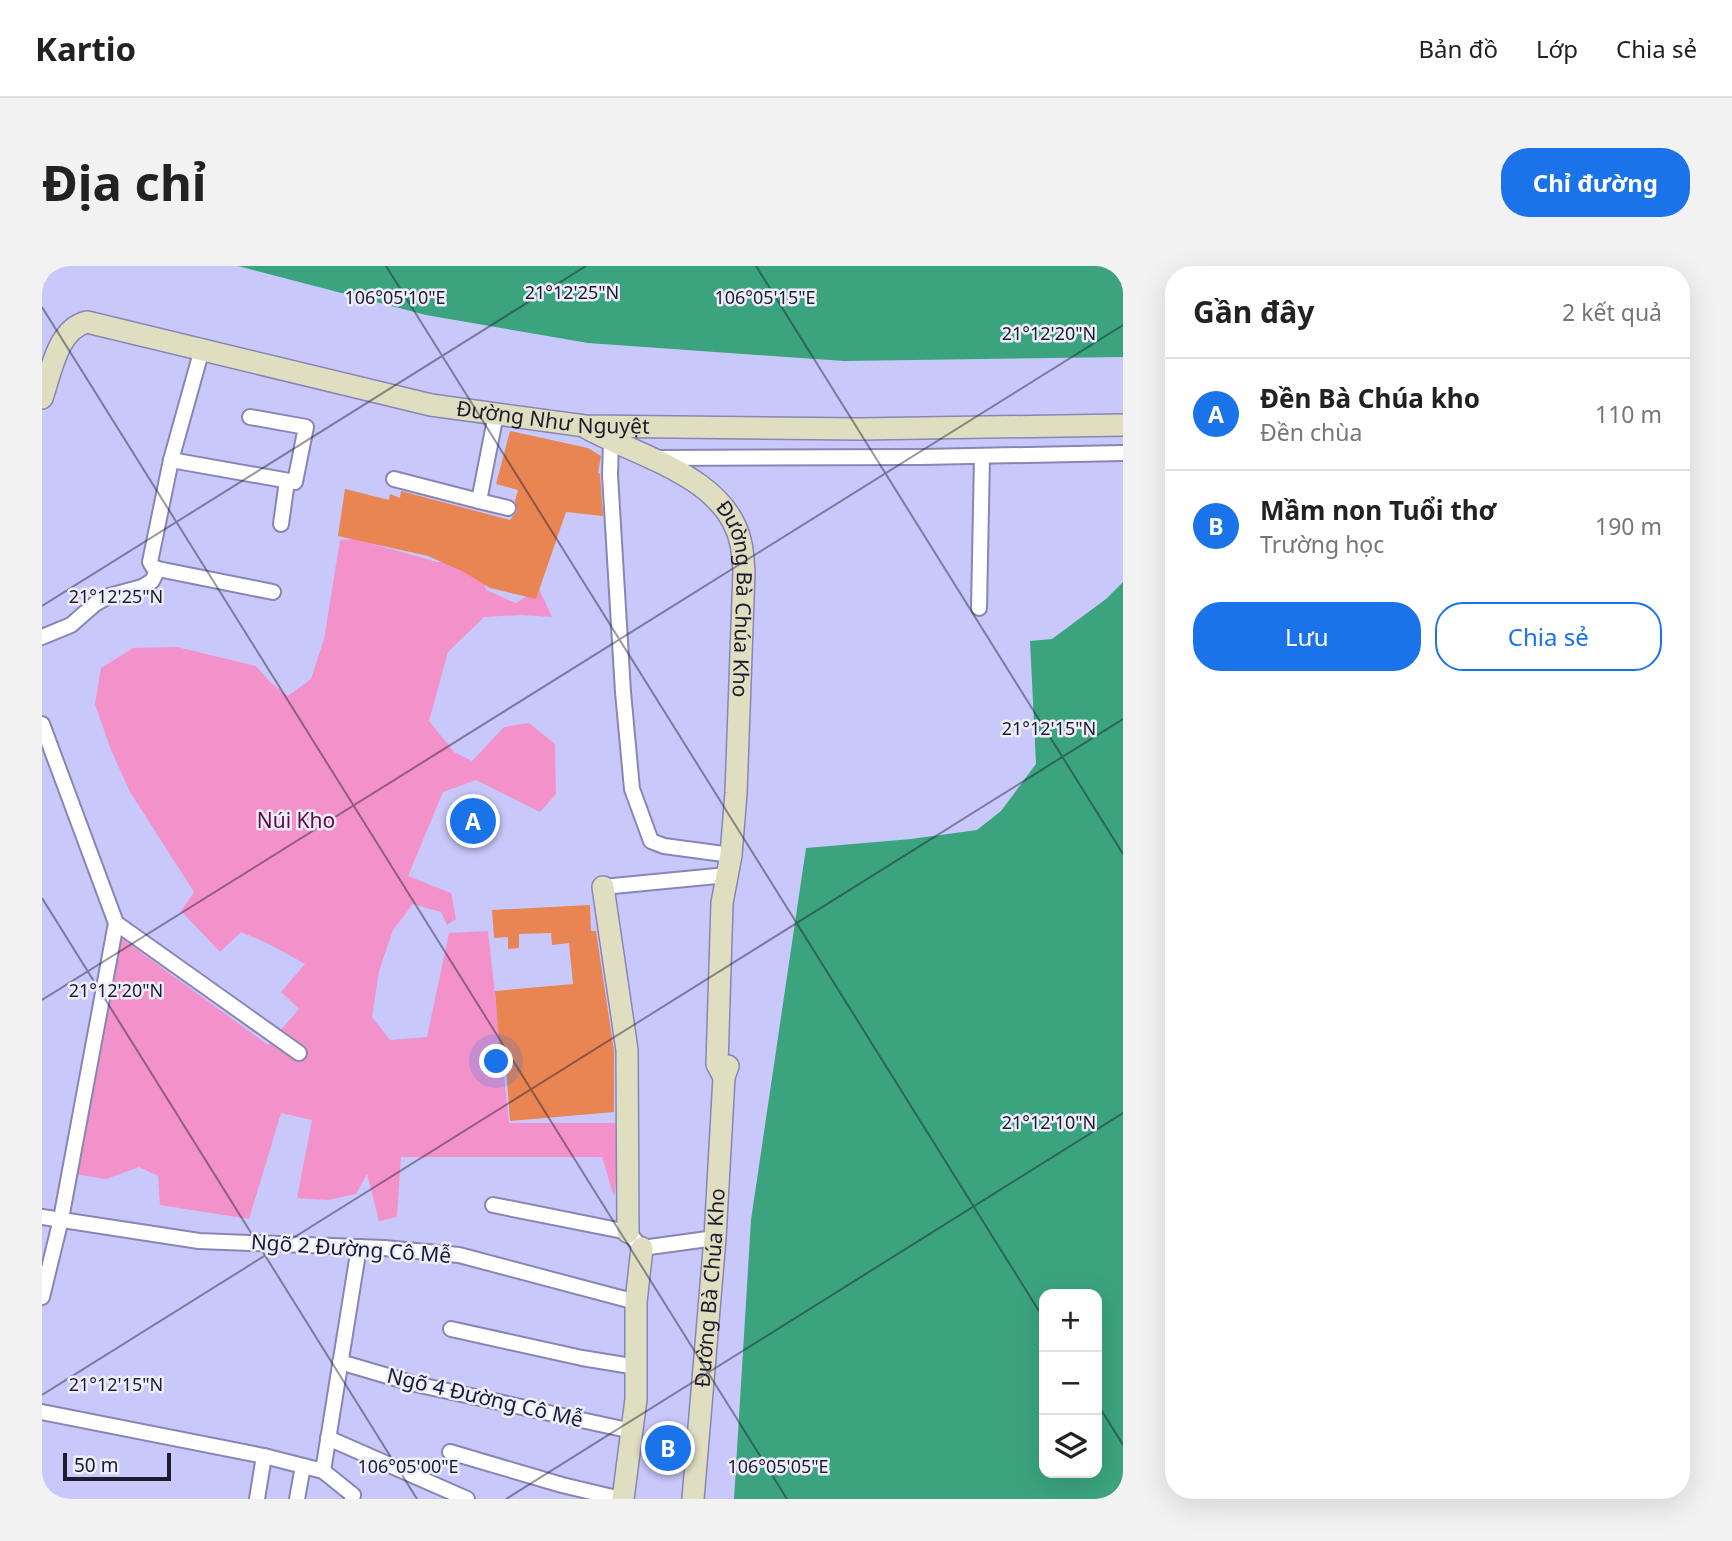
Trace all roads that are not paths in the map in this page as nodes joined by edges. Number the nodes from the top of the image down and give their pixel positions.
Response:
1 (201, 349) junction
2 (42, 398) edge
3 (496, 414) junction
4 (250, 417) dead end
5 (1123, 425) edge
6 (584, 426) junction
7 (611, 441) junction
8 (1123, 453) edge
9 (982, 457) junction
10 (652, 458) junction
11 (171, 460) junction
12 (394, 480) dead end
13 (287, 481) junction
14 (479, 501) junction
15 (508, 508) dead end
16 (281, 524) dead end
17 (158, 569) junction
18 (272, 592) dead end
19 (979, 608) dead end
20 (42, 637) edge
21 (42, 724) edge
22 (729, 865) junction
23 (603, 887) joint
24 (116, 923) junction
25 (299, 1054) dead end
26 (493, 1205) dead end
27 (42, 1217) edge
28 (61, 1219) junction
29 (715, 1238) junction
30 (635, 1240) junction
31 (359, 1247) junction
32 (42, 1297) edge
33 (636, 1302) junction
34 (451, 1329) dead end
35 (340, 1362) junction
36 (637, 1367) junction
37 (42, 1412) edge
38 (632, 1431) junction
39 (328, 1438) junction
40 (450, 1452) dead end
41 (264, 1456) junction
42 (303, 1466) junction
43 (323, 1471) junction
44 (355, 1498) edge
45 (257, 1499) edge
46 (297, 1499) edge
47 (467, 1499) edge
48 (622, 1499) edge
49 (693, 1499) edge

1 - 2 street, Đường Như Nguyệt
1 - 3 street, Đường Như Nguyệt
1 - 11 street
3 - 6 street, Đường Như Nguyệt
3 - 14 street
4 - 13 street
5 - 6 street, Đường Như Nguyệt
6 - 7 street, Đường Bà Chúa Kho
7 - 10 street, Đường Bà Chúa Kho
7 - 22 street
8 - 9 street, Đường Như Nguyệt
9 - 10 street, Đường Như Nguyệt
9 - 19 street
10 - 22 street, Đường Bà Chúa Kho
11 - 13 street
11 - 17 street
12 - 14 street
13 - 16 street
14 - 15 street
17 - 18 street
17 - 20 street
21 - 24 street
22 - 23 street
22 - 29 street, Đường Bà Chúa Kho
23 - 30 street
24 - 25 street
24 - 28 street
26 - 30 street
27 - 28 street, Ngõ 2 Đường Cô Mễ
28 - 31 street, Ngõ 2 Đường Cô Mễ
28 - 32 street
29 - 30 street
29 - 49 street, Đường Bà Chúa Kho
30 - 33 street
31 - 33 street, Ngõ 2 Đường Cô Mễ
31 - 35 street
33 - 36 street
34 - 36 street
35 - 38 street, Ngõ 4 Đường Cô Mễ
35 - 39 street
36 - 38 street
37 - 41 street
38 - 48 street
39 - 43 street
39 - 47 street
40 - 48 street
41 - 42 street
41 - 45 street
42 - 43 street
42 - 46 street
43 - 44 street

